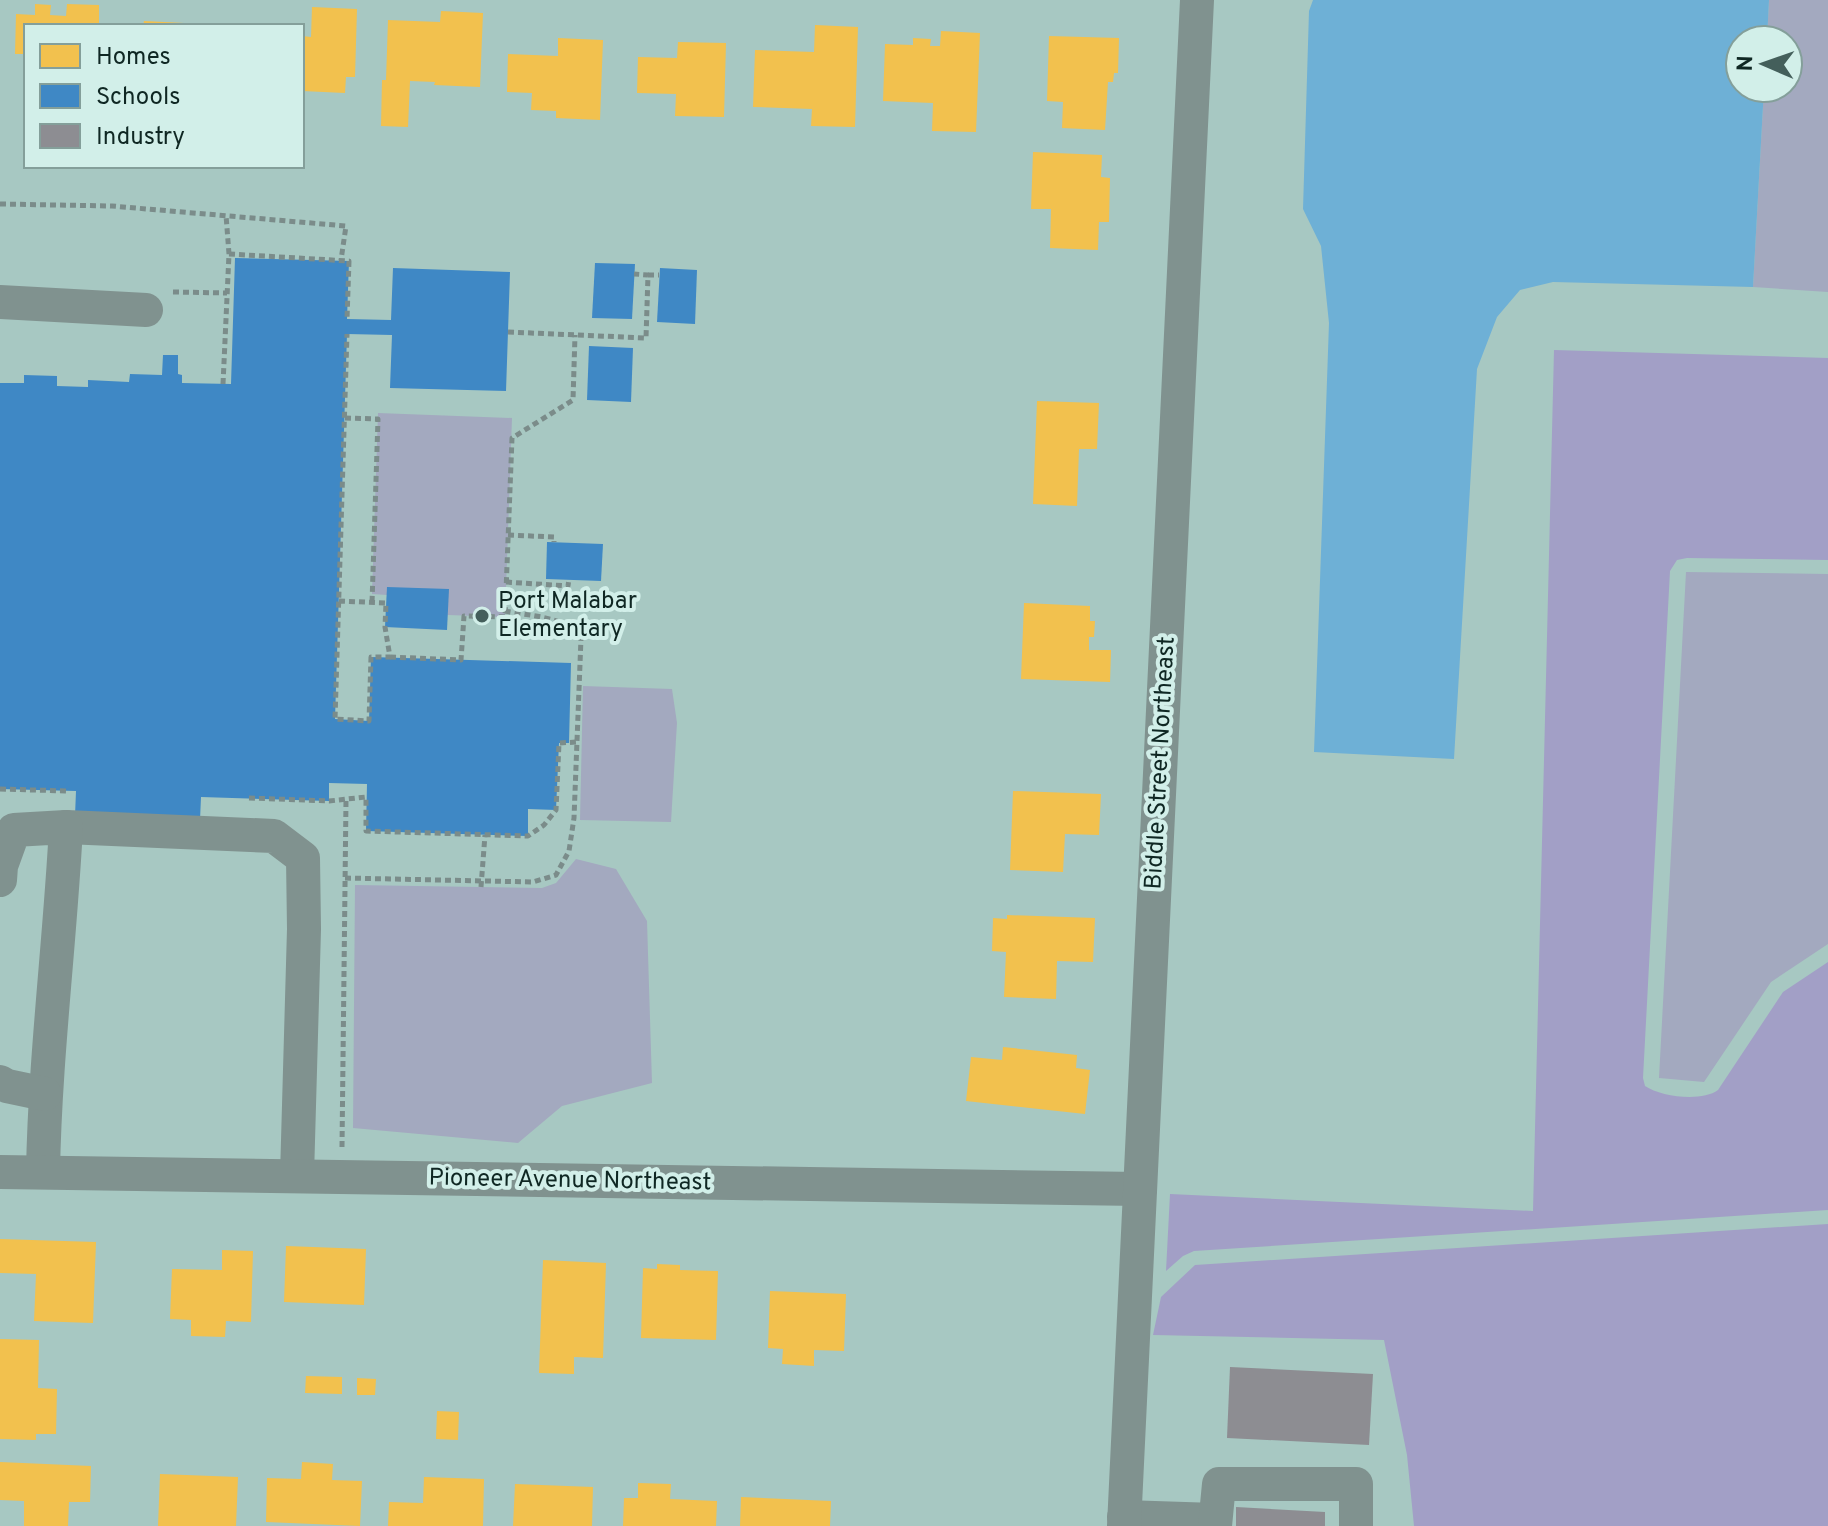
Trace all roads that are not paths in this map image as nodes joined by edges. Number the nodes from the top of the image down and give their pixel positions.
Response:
1 (1197, 0) edge
2 (0, 302) edge
3 (143, 310) road end
4 (66, 827) junction
5 (0, 880) edge
6 (0, 1082) edge
7 (45, 1094) junction
8 (0, 1172) edge
9 (43, 1172) junction
10 (297, 1176) junction
11 (1140, 1189) junction
12 (1124, 1522) edge
13 (1215, 1523) edge
14 (1356, 1526) edge

1 - 11 street, Biddle Street Northeast
2 - 3 street
4 - 5 street
4 - 7 street
4 - 10 street
6 - 7 street
7 - 9 street
8 - 9 street, Pioneer Avenue Northeast
9 - 10 street, Pioneer Avenue Northeast
10 - 11 street, Pioneer Avenue Northeast
11 - 12 street, Biddle Street Northeast
12 - 13 street
13 - 14 street

